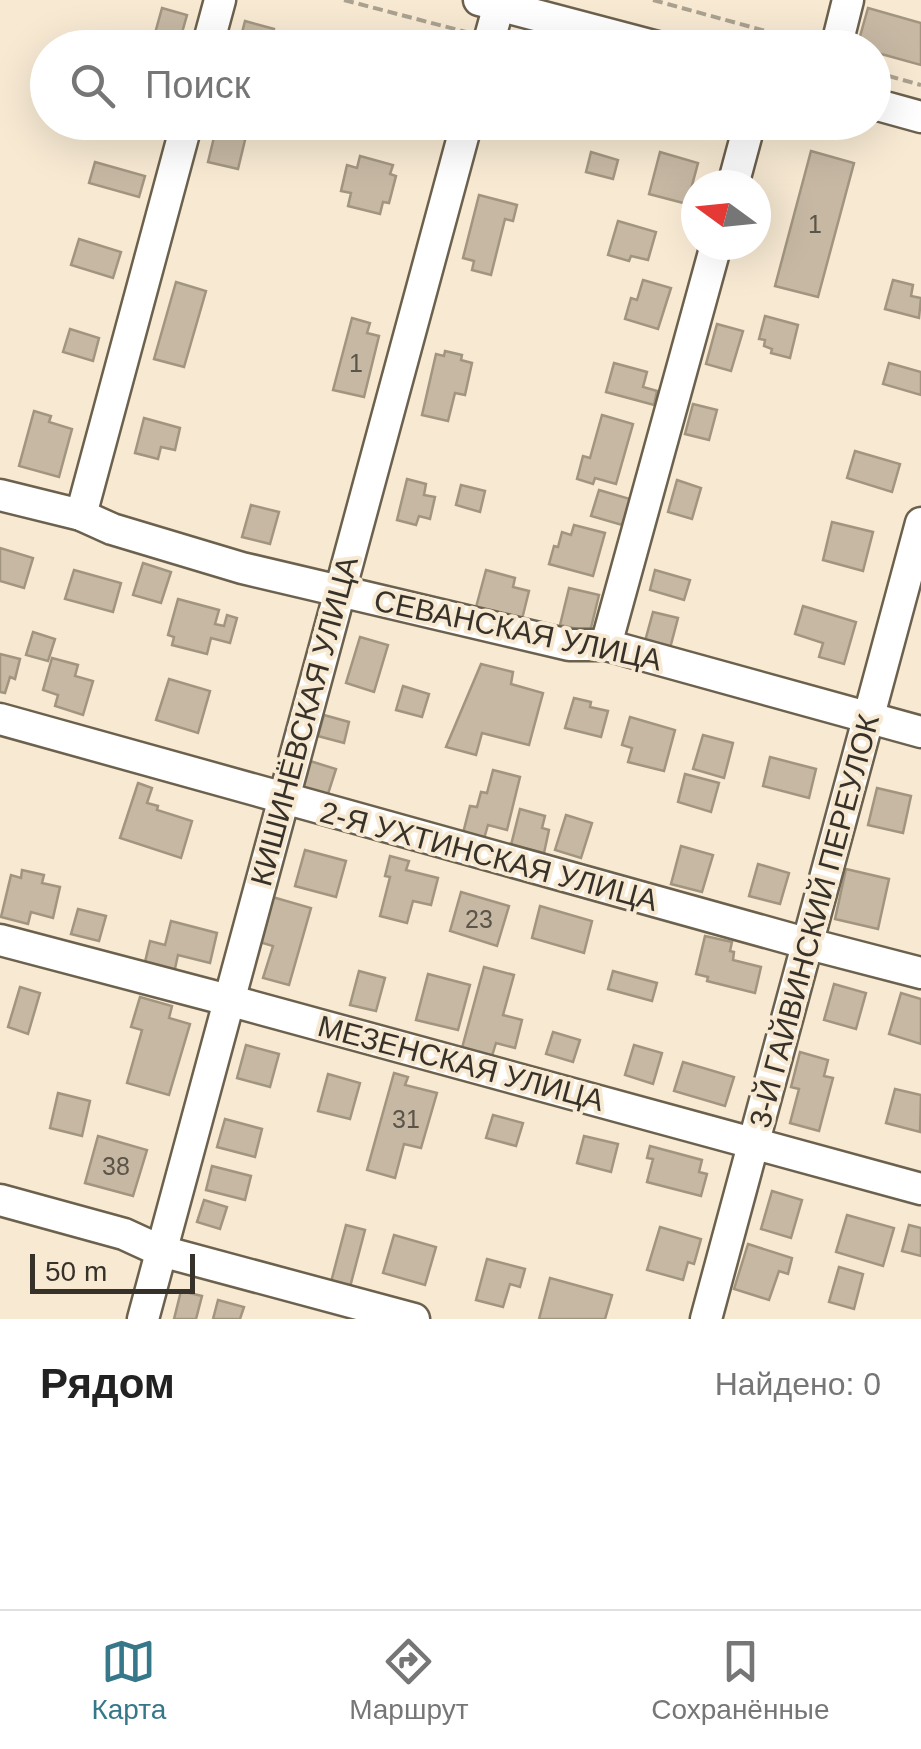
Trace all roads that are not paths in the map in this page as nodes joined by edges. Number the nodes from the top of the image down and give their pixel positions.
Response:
1 (220, 0) edge
2 (848, 0) edge
3 (489, 2) edge
4 (212, 30) edge
5 (488, 30) edge
6 (594, 30) edge
7 (840, 30) edge
8 (891, 109) edge
9 (921, 117) edge
10 (182, 140) edge
11 (462, 140) edge
12 (745, 140) edge
13 (737, 170) edge
14 (712, 260) edge
15 (0, 495) edge
16 (81, 515) junction
17 (921, 523) edge
18 (338, 592) junction
19 (606, 645) junction
20 (868, 717) junction
21 (0, 719) edge
22 (921, 732) edge
23 (284, 799) junction
24 (0, 940) edge
25 (808, 944) junction
26 (921, 972) edge
27 (228, 1000) junction
28 (756, 1142) junction
29 (921, 1188) edge
30 (0, 1200) edge
31 (162, 1251) junction
32 (143, 1319) edge
33 (414, 1319) edge
34 (706, 1319) edge

1 - 4 street
2 - 7 street
3 - 5 street
3 - 6 street
8 - 9 street
10 - 16 street
11 - 18 street, КИШИНЁВСКАЯ УЛИЦА
12 - 13 street
14 - 19 street
15 - 16 street, СЕВАНСКАЯ УЛИЦА
16 - 18 street, СЕВАНСКАЯ УЛИЦА
17 - 20 street, 3-Й ГАЙВИНСКИЙ ПЕРЕУЛОК
18 - 19 street, СЕВАНСКАЯ УЛИЦА
18 - 23 street, КИШИНЁВСКАЯ УЛИЦА
19 - 20 street, СЕВАНСКАЯ УЛИЦА
20 - 22 street, СЕВАНСКАЯ УЛИЦА
20 - 25 street, 3-Й ГАЙВИНСКИЙ ПЕРЕУЛОК
21 - 23 street, 2-Я УХТИНСКАЯ УЛИЦА
23 - 25 street, 2-Я УХТИНСКАЯ УЛИЦА
23 - 27 street, КИШИНЁВСКАЯ УЛИЦА
24 - 27 street, МЕЗЕНСКАЯ УЛИЦА
25 - 26 street, 2-Я УХТИНСКАЯ УЛИЦА
25 - 28 street, 3-Й ГАЙВИНСКИЙ ПЕРЕУЛОК
27 - 28 street, МЕЗЕНСКАЯ УЛИЦА
27 - 31 street, КИШИНЁВСКАЯ УЛИЦА
28 - 29 street, МЕЗЕНСКАЯ УЛИЦА
28 - 34 street, 3-Й ГАЙВИНСКИЙ ПЕРЕУЛОК
30 - 31 street
31 - 32 street, КИШИНЁВСКАЯ УЛИЦА
31 - 33 street

